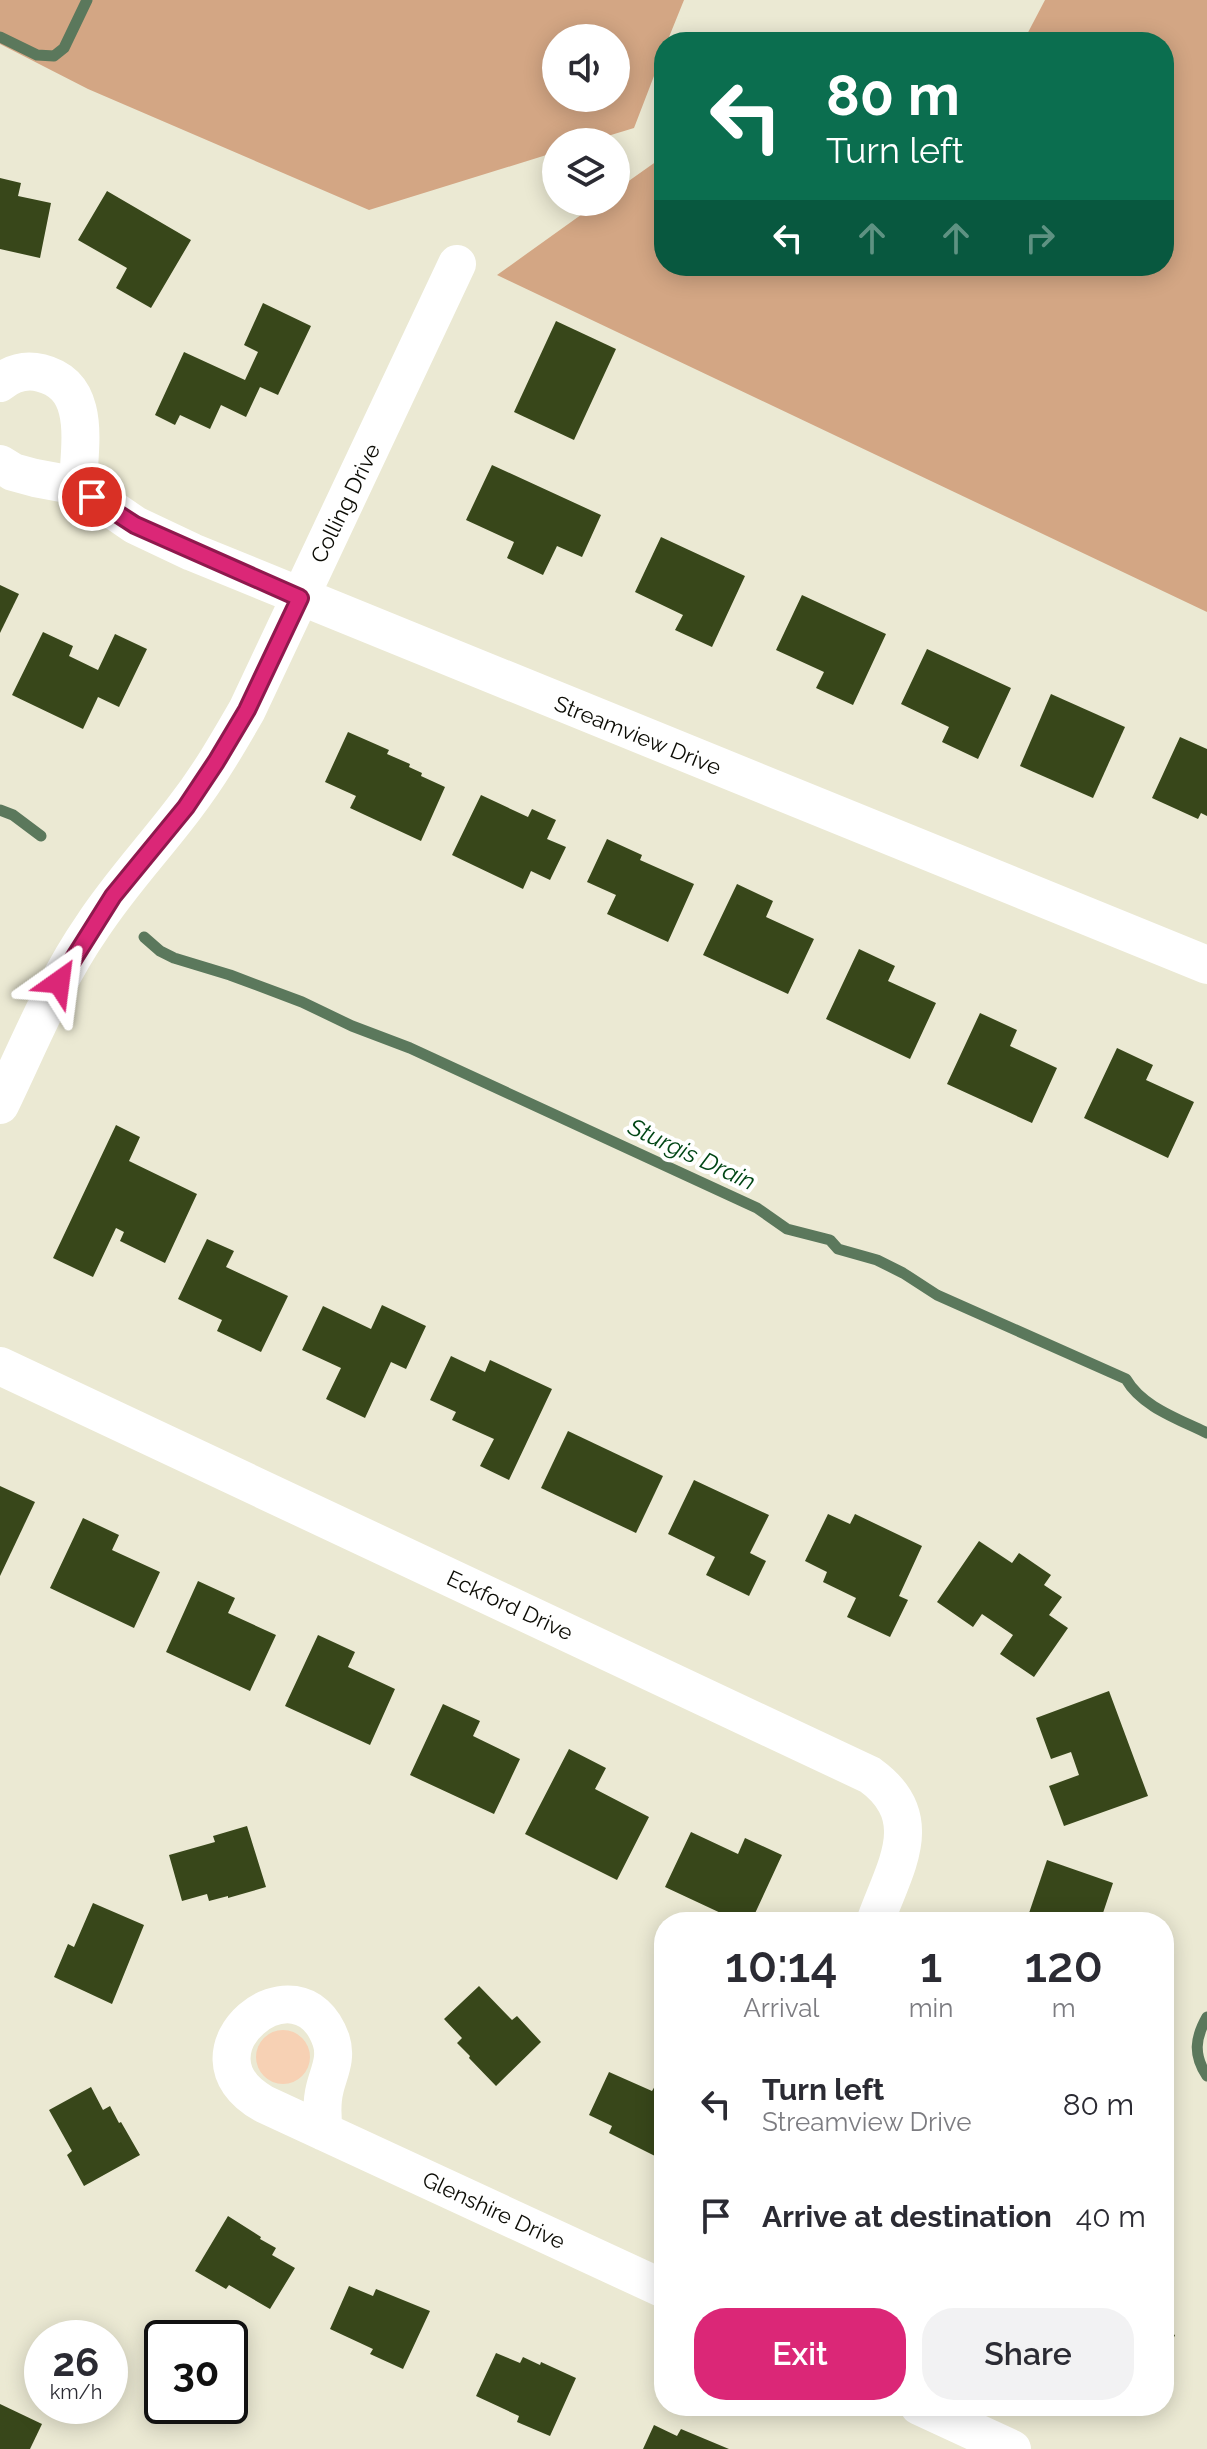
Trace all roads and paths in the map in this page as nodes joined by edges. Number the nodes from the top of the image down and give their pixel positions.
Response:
1 (457, 264) dead end
2 (0, 383) edge
3 (0, 464) edge
4 (78, 486) junction
5 (300, 598) junction
6 (1207, 965) edge
7 (0, 1105) edge
8 (0, 1366) edge
9 (879, 1912) edge
10 (324, 2132) dead end
11 (654, 2284) edge
12 (941, 2416) edge
13 (1012, 2449) edge

1 - 5 street, Colling Drive
2 - 4 street
3 - 4 street, Streamview Drive
4 - 5 street, Streamview Drive
5 - 6 street, Streamview Drive
5 - 7 street, Colling Drive
8 - 9 street, Eckford Drive
10 - 11 street, Glenshire Drive
12 - 13 street

